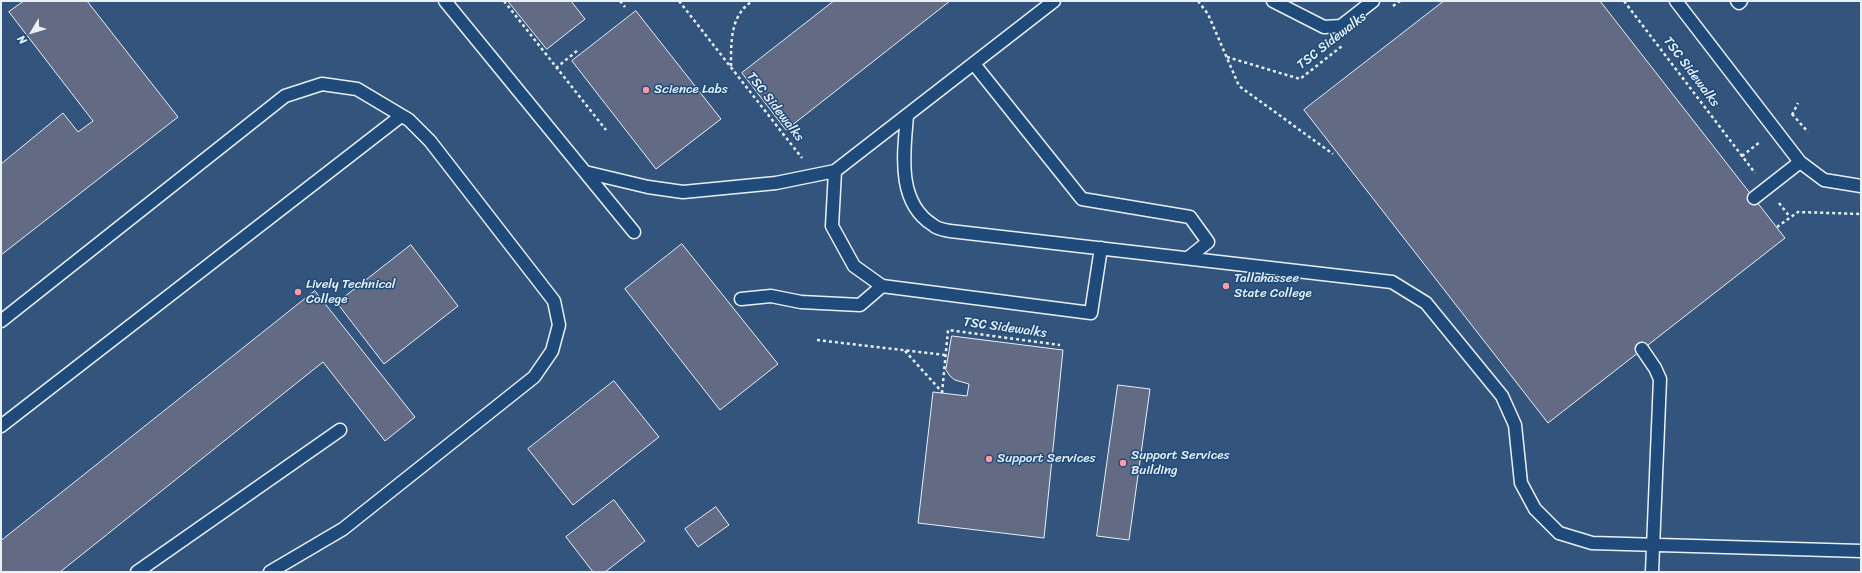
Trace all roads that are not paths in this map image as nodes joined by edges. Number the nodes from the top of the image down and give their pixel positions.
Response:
1 (445, 1) edge
2 (1054, 1) edge
3 (1273, 1) edge
4 (1373, 1) edge
5 (1676, 1) edge
6 (1737, 1) edge
7 (1742, 1) edge
8 (974, 64) junction
9 (402, 116) junction
10 (906, 116) junction
11 (1800, 162) junction
12 (835, 171) junction
13 (585, 172) junction
14 (1861, 186) edge
15 (1754, 198) dead end
16 (634, 232) dead end
17 (1101, 248) junction
18 (1188, 258) junction
19 (882, 286) junction
20 (740, 299) dead end
21 (1, 320) edge
22 (1642, 350) dead end
23 (1, 426) edge
24 (340, 430) dead end
25 (1652, 545) junction
26 (1861, 551) edge
27 (137, 572) edge
28 (270, 572) edge
29 (1652, 572) edge

1 - 13 lane
2 - 8 lane
3 - 4 lane
5 - 11 lane
6 - 7 lane
8 - 10 lane
8 - 18 lane
9 - 21 lane
9 - 23 lane
9 - 28 lane
10 - 12 lane
10 - 17 lane
11 - 14 lane
11 - 15 lane
12 - 13 lane
12 - 19 lane
13 - 16 lane
17 - 18 lane
17 - 19 lane
18 - 25 lane
19 - 20 lane
22 - 25 lane
24 - 27 lane
25 - 26 lane
25 - 29 lane

